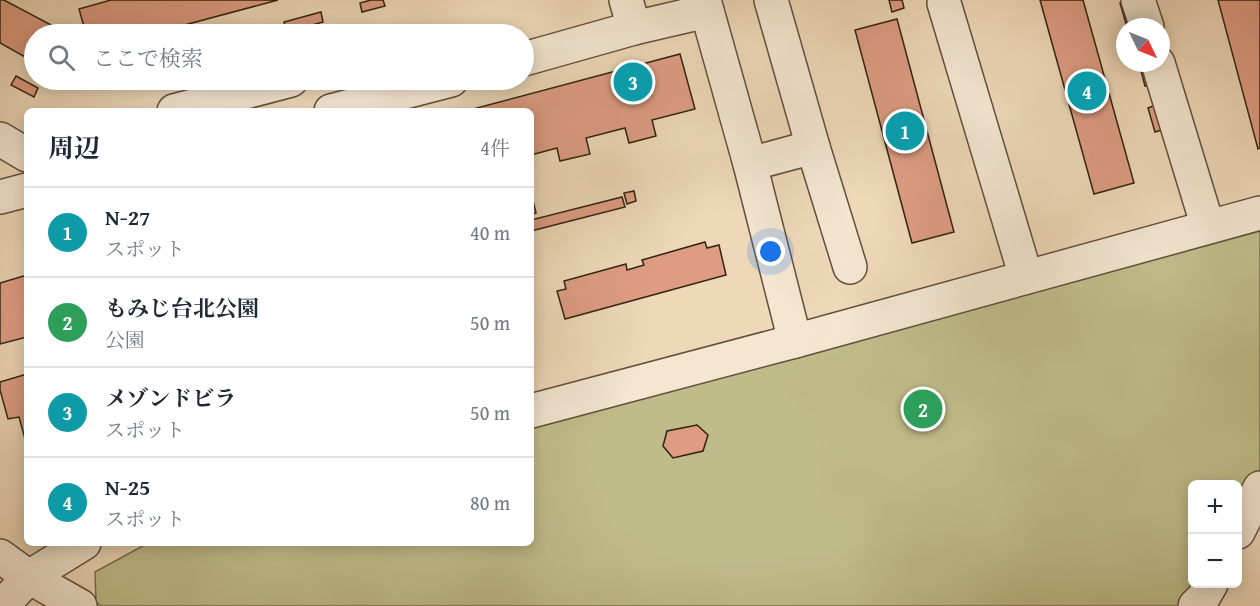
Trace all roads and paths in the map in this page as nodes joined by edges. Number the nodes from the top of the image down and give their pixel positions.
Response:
1 (771, 0) edge
2 (1138, 0) edge
3 (944, 3) dead end
4 (706, 5) edge
5 (630, 14) edge
6 (1144, 18) edge
7 (534, 55) edge
8 (1161, 72) edge
9 (253, 90) edge
10 (410, 90) edge
11 (185, 108) edge
12 (342, 108) edge
13 (0, 139) edge
14 (813, 147) junction
15 (24, 153) edge
16 (750, 164) junction
17 (24, 191) edge
18 (0, 197) edge
19 (1260, 213) edge
20 (1208, 227) junction
21 (850, 267) dead end
22 (1026, 277) junction
23 (795, 341) junction
24 (534, 410) edge
25 (1260, 488) edge
26 (1242, 524) edge
27 (79, 546) edge
28 (0, 556) edge
29 (29, 577) junction
30 (2, 606) edge
31 (80, 606) edge

1 - 14 street
2 - 6 street
3 - 22 street
4 - 5 street
4 - 16 street
5 - 7 street
8 - 20 street
9 - 11 street
10 - 12 street
13 - 15 street
14 - 16 street
14 - 21 street
16 - 23 street
17 - 18 street
19 - 20 street
20 - 22 street
22 - 23 street
23 - 24 street
25 - 26 street
27 - 29 street
28 - 29 street
29 - 30 street
29 - 31 street

